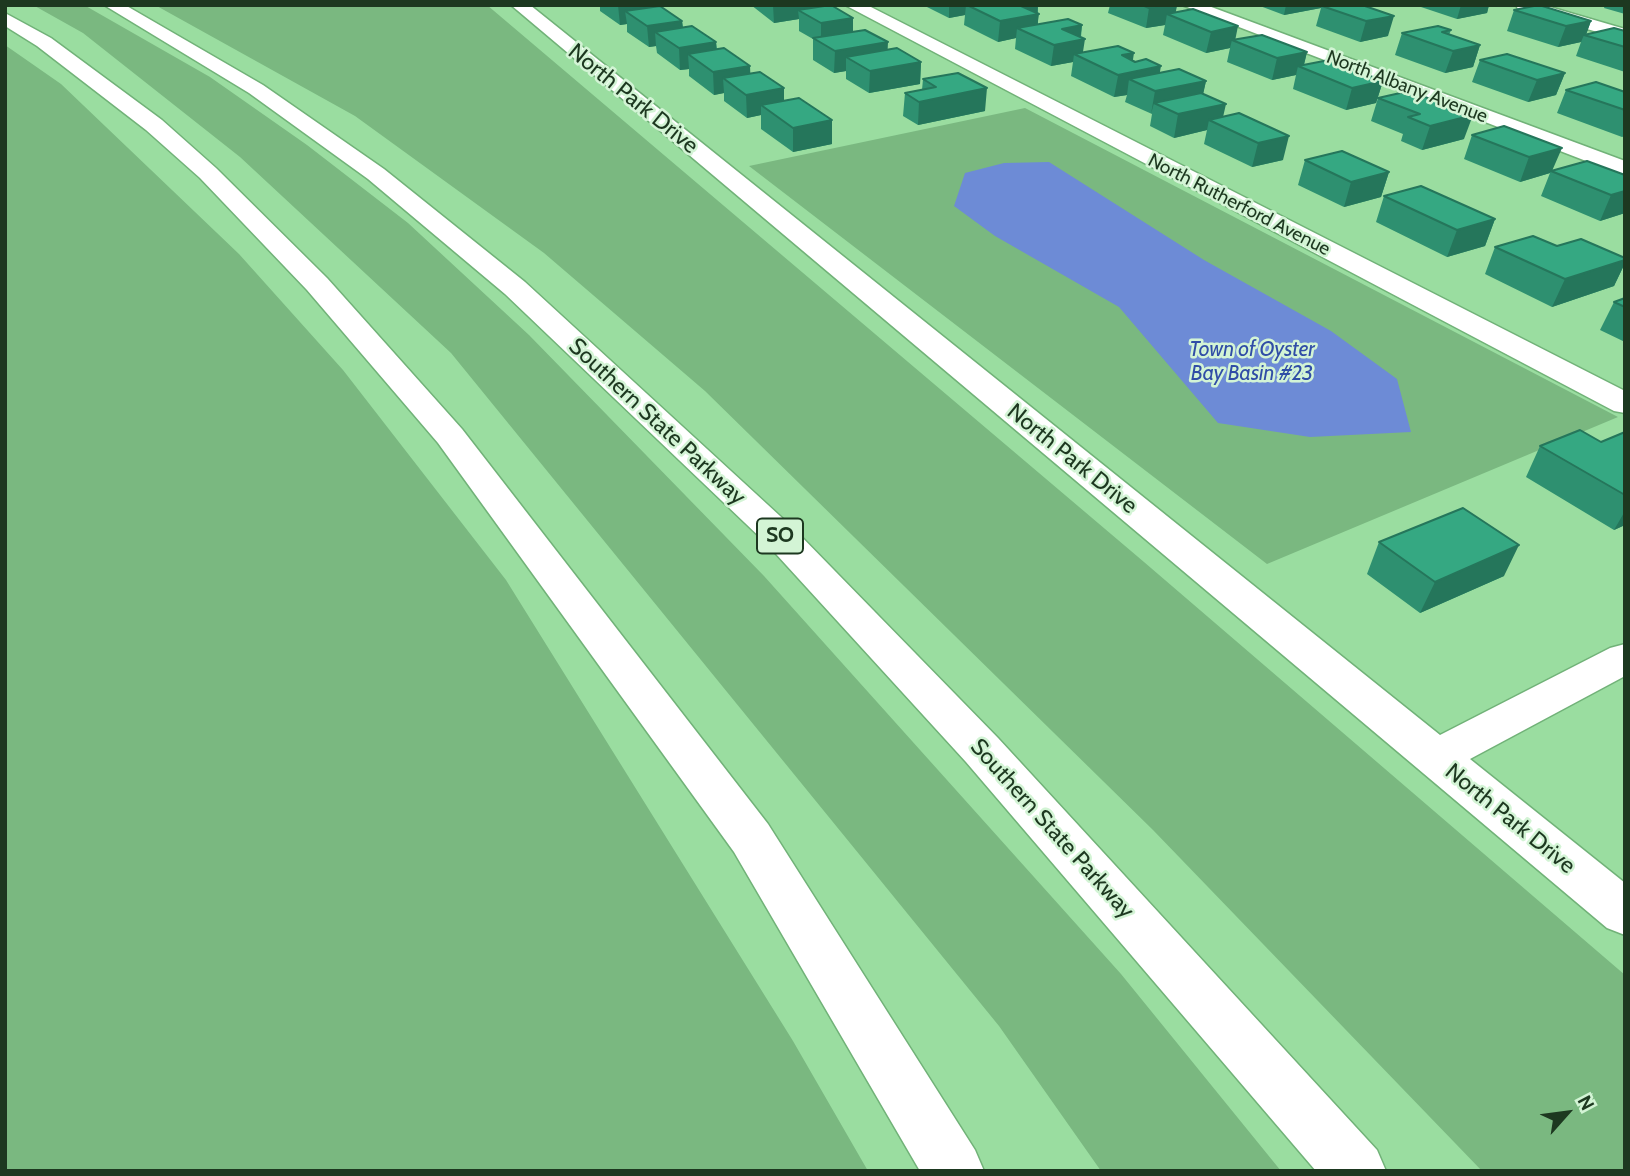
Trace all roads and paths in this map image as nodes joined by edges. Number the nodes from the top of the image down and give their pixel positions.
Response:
1 (112, 5) edge
2 (519, 5) edge
3 (853, 5) edge
4 (1190, 5) edge
5 (1524, 5) edge
6 (5, 18) edge
7 (1625, 35) edge
8 (1625, 169) edge
9 (1625, 404) edge
10 (1625, 657) edge
11 (1435, 757) junction
12 (1625, 913) edge
13 (954, 1171) edge
14 (1356, 1171) edge

1 - 14 main road, Southern State Parkway / SO
2 - 11 main road, North Park Drive
3 - 9 main road, North Rutherford Avenue
4 - 8 main road, North Albany Avenue
5 - 7 main road
6 - 13 main road
10 - 11 main road
11 - 12 main road, North Park Drive

